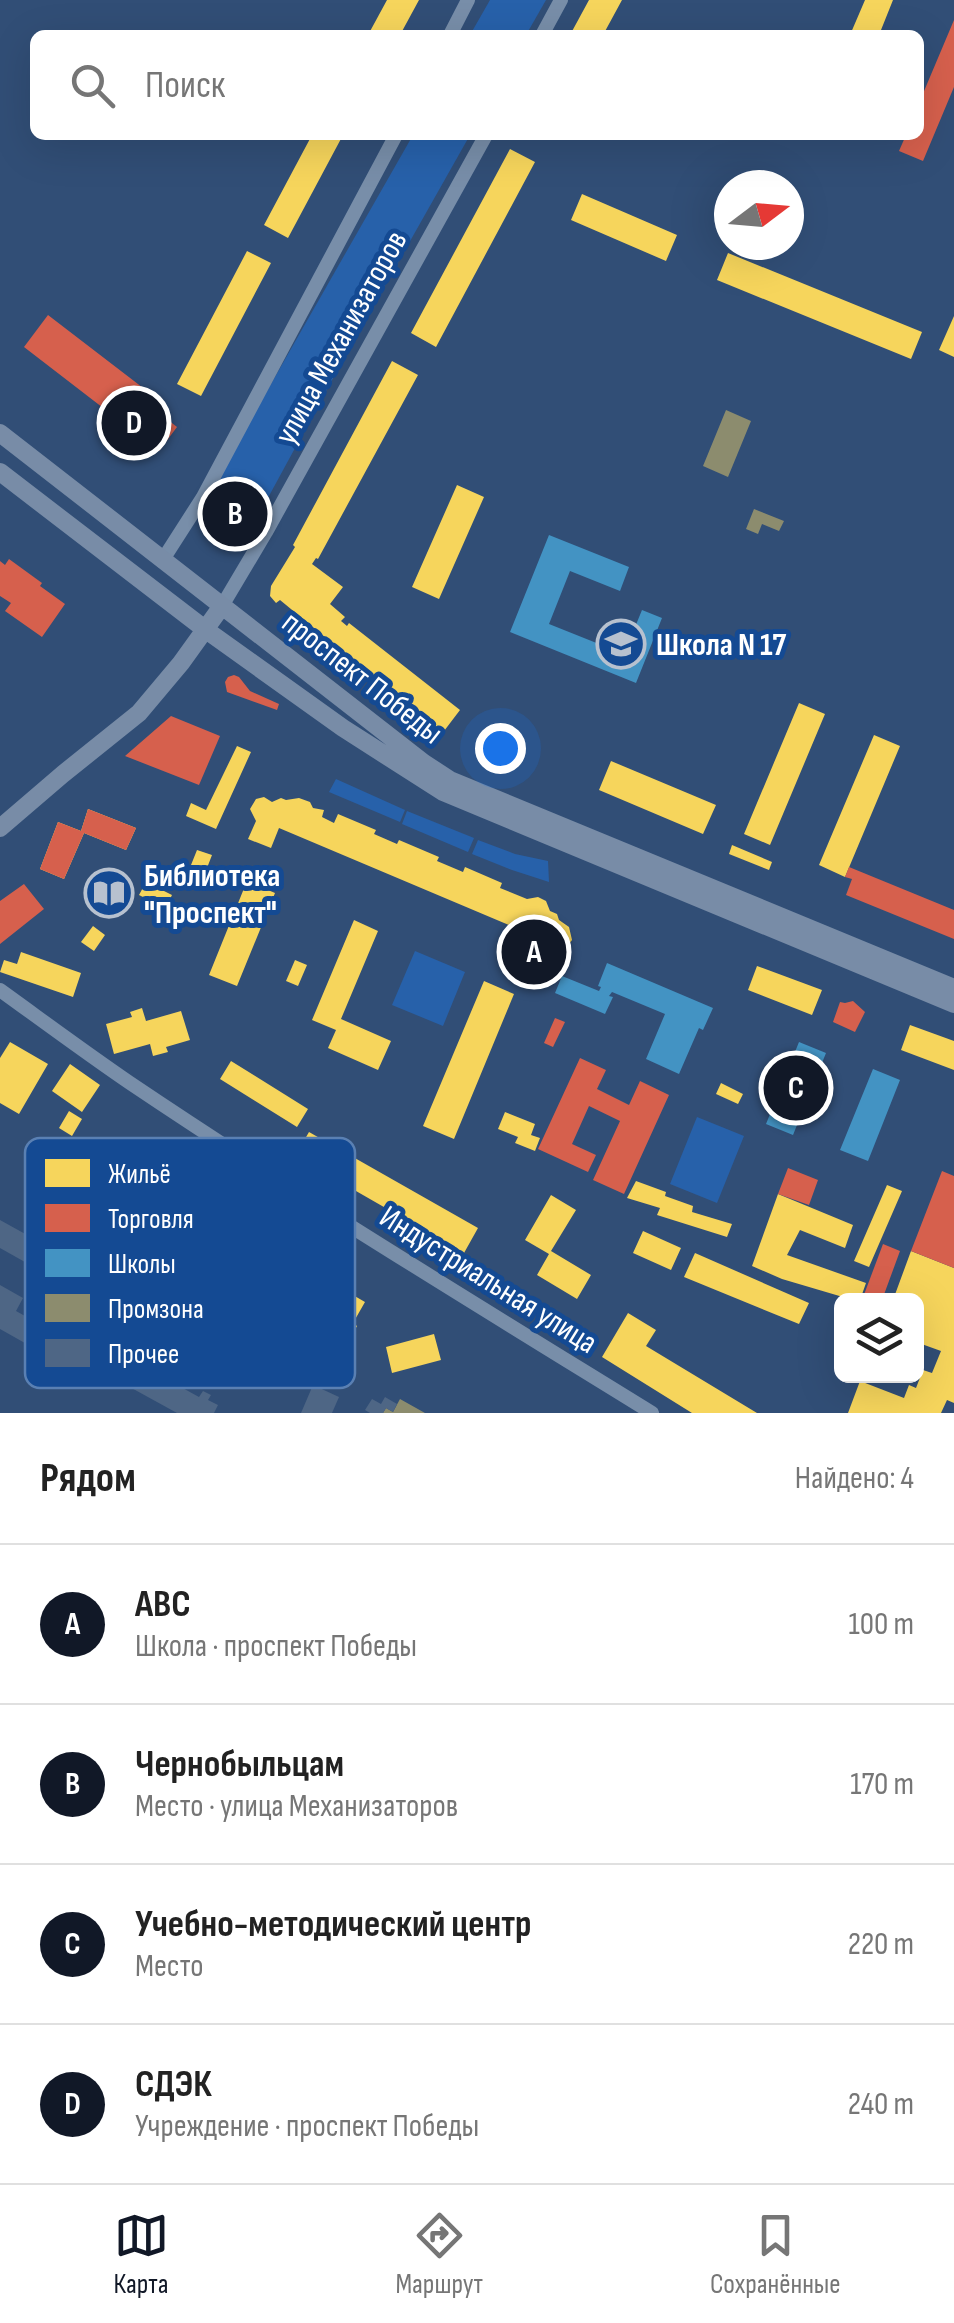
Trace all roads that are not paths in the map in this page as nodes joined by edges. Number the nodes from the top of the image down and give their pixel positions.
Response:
1 (468, 0) edge
2 (561, 0) edge
3 (453, 30) edge
4 (545, 30) edge
5 (393, 140) edge
6 (483, 140) edge
7 (0, 433) edge
8 (0, 472) edge
9 (202, 496) junction
10 (266, 532) junction
11 (162, 560) junction
12 (222, 606) junction
13 (206, 630) junction
14 (0, 828) edge
15 (954, 988) edge
16 (0, 990) edge
17 (954, 1004) edge
18 (216, 1138) edge
19 (355, 1227) edge
20 (652, 1413) edge

1 - 3 street
2 - 4 street
5 - 9 street, улица Механизаторов
6 - 10 street, улица Механизаторов
7 - 11 main road, проспект Победы
8 - 13 main road, проспект Победы
9 - 10 street
9 - 11 street, улица Механизаторов
10 - 12 street, улица Механизаторов
11 - 12 main road, проспект Победы
12 - 13 main road, улица Механизаторов
12 - 15 main road, проспект Победы
13 - 14 main road, улица Механизаторов
13 - 17 main road, проспект Победы
16 - 18 street, Индустриальная улица
19 - 20 street, Индустриальная улица

